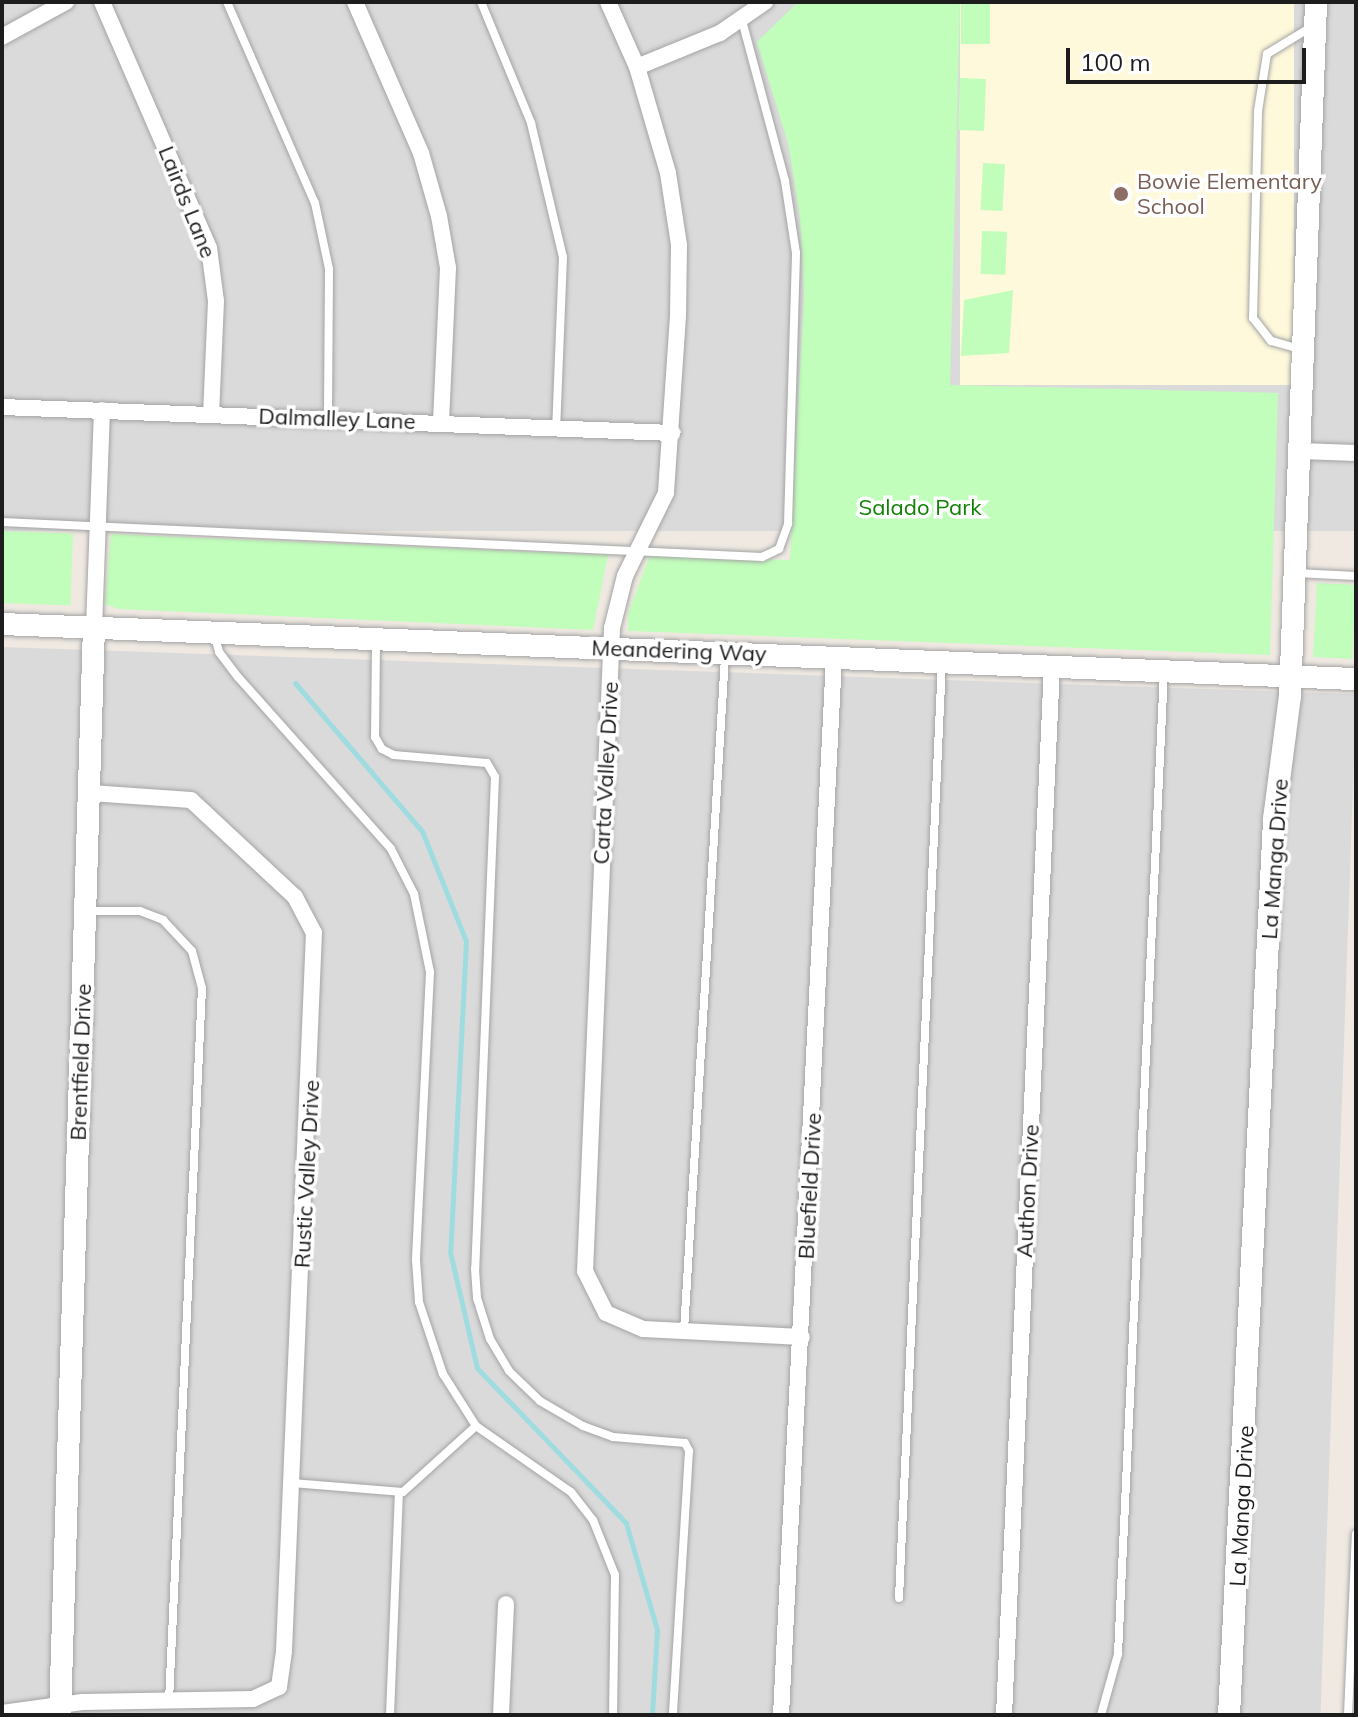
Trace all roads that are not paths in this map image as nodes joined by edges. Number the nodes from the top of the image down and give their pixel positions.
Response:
1 (66, 2) edge
2 (102, 2) edge
3 (227, 2) edge
4 (355, 2) edge
5 (481, 2) edge
6 (608, 2) edge
7 (765, 2) edge
8 (1315, 13) edge
9 (742, 20) junction
10 (2, 37) edge
11 (637, 67) junction
12 (1304, 351) junction
13 (2, 407) edge
14 (102, 410) junction
15 (211, 414) junction
16 (328, 419) junction
17 (441, 423) junction
18 (556, 428) junction
19 (672, 433) junction
20 (1300, 451) junction
21 (1356, 453) edge
22 (2, 522) edge
23 (97, 525) junction
24 (640, 548) junction
25 (1295, 573) junction
26 (1356, 576) edge
27 (2, 624) edge
28 (94, 628) junction
29 (214, 632) junction
30 (376, 639) junction
31 (611, 648) junction
32 (725, 654) junction
33 (834, 658) junction
34 (943, 662) junction
35 (1052, 667) junction
36 (1164, 671) junction
37 (1291, 676) junction
38 (1356, 679) edge
39 (90, 793) junction
40 (85, 911) junction
41 (684, 1331) junction
42 (802, 1337) junction
43 (476, 1426) junction
44 (292, 1483) junction
45 (399, 1492) junction
46 (1356, 1534) edge
47 (899, 1598) dead end
48 (506, 1604) dead end
49 (169, 1701) junction
50 (137, 1708) edge
51 (60, 1709) edge
52 (2, 1713) edge
53 (390, 1715) edge
54 (501, 1715) edge
55 (613, 1715) edge
56 (673, 1715) edge
57 (781, 1715) edge
58 (1004, 1715) edge
59 (1101, 1715) edge
60 (1229, 1715) edge
61 (1348, 1715) edge

1 - 10 street
2 - 15 street, Lairds Lane
3 - 16 lane
4 - 17 street
5 - 18 lane
6 - 11 street, Carta Valley Drive
7 - 9 street
8 - 12 street, La Manga Drive
8 - 12 lane
9 - 11 street
9 - 24 lane
11 - 19 street, Carta Valley Drive
12 - 20 street, La Manga Drive
13 - 14 street, Dalmalley Lane
14 - 15 street, Dalmalley Lane
14 - 23 street, Brentfield Drive
15 - 16 street, Dalmalley Lane
16 - 17 street, Dalmalley Lane
17 - 18 street, Dalmalley Lane
18 - 19 street, Dalmalley Lane
19 - 24 street, Carta Valley Drive
20 - 21 street
20 - 25 street, La Manga Drive
22 - 23 lane
23 - 24 lane
23 - 28 street, Brentfield Drive
24 - 31 street, Carta Valley Drive
25 - 26 lane
25 - 37 street, La Manga Drive
27 - 28 street, Meandering Way
28 - 29 street, Meandering Way
28 - 39 street, Brentfield Drive
29 - 30 street, Meandering Way
29 - 43 lane
30 - 31 street, Meandering Way
30 - 56 lane
31 - 32 street, Meandering Way
31 - 41 street, Carta Valley Drive
32 - 33 street, Meandering Way
32 - 41 lane
33 - 34 street, Meandering Way
33 - 42 street, Bluefield Drive
34 - 35 street, Meandering Way
34 - 47 lane
35 - 36 street, Meandering Way
35 - 58 street, Authon Drive
36 - 37 street, Meandering Way
36 - 59 lane
37 - 38 street, Meandering Way
37 - 60 street, La Manga Drive
39 - 40 street, Brentfield Drive
39 - 44 street, Rustic Valley Drive
40 - 49 lane
40 - 51 street, Brentfield Drive
41 - 42 street, Carta Valley Drive
42 - 57 street, Bluefield Drive
43 - 45 lane
43 - 55 lane
44 - 45 lane
44 - 49 street, Rustic Valley Drive
45 - 53 lane
46 - 61 lane
48 - 54 street
49 - 50 street
50 - 51 street
51 - 52 street

